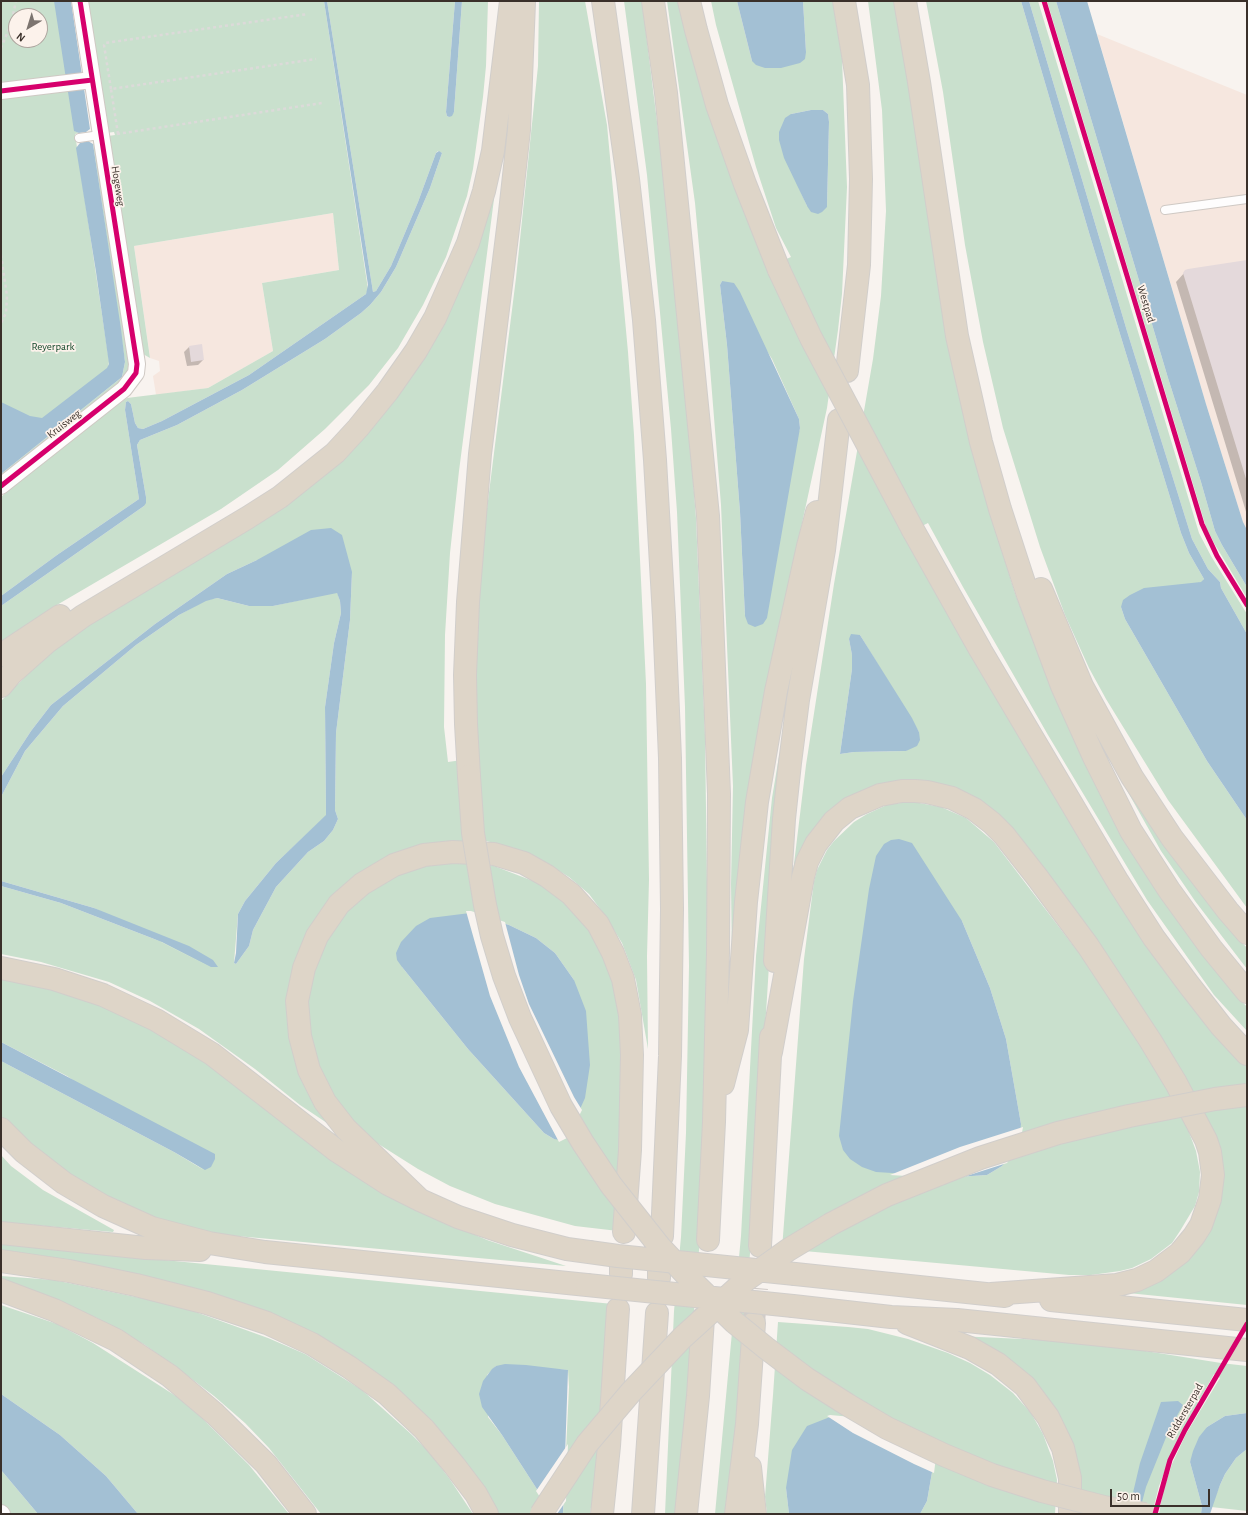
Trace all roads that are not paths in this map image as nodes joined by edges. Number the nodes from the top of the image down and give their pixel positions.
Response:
1 (80, 1) edge
2 (511, 1) edge
3 (524, 1) edge
4 (603, 1) edge
5 (653, 1) edge
6 (689, 1) edge
7 (844, 1) edge
8 (905, 1) edge
9 (88, 80) junction
10 (1, 91) edge
11 (1247, 199) edge
12 (1165, 210) dead end
13 (847, 371) dead end
14 (136, 374) joint
15 (981, 442) junction
16 (1, 486) edge
17 (194, 550) junction
18 (1, 655) edge
19 (1, 686) edge
20 (1247, 933) edge
21 (1, 968) edge
22 (1247, 992) edge
23 (771, 1052) junction
24 (1247, 1054) edge
25 (1247, 1095) edge
26 (714, 1122) junction
27 (1, 1128) edge
28 (420, 1200) junction
29 (624, 1232) dead end
30 (1, 1233) edge
31 (662, 1236) dead end
32 (708, 1240) dead end
33 (760, 1246) dead end
34 (265, 1252) junction
35 (1, 1261) edge
36 (660, 1283) junction
37 (1, 1290) edge
38 (991, 1294) junction
39 (618, 1309) dead end
40 (891, 1317) junction
41 (703, 1318) dead end
42 (1247, 1320) edge
43 (754, 1323) tunnel mouth
44 (1247, 1350) edge
45 (650, 1424) junction
46 (747, 1424) junction
47 (305, 1514) edge
48 (487, 1514) edge
49 (541, 1514) edge
50 (602, 1514) edge
51 (635, 1514) edge
52 (643, 1514) edge
53 (686, 1514) edge
54 (736, 1514) edge
55 (755, 1514) edge
56 (1070, 1514) edge
57 (1145, 1514) edge

1 - 9 street, Hogeweg
2 - 17 highway
3 - 57 highway, bridge
4 - 31 highway
5 - 26 highway
6 - 24 highway, bridge
7 - 13 highway
8 - 15 highway
9 - 10 street
9 - 14 street, Hogeweg
11 - 12 lane
14 - 16 street, Kruisweg
15 - 20 highway
15 - 22 highway
17 - 18 highway
17 - 19 highway
21 - 28 highway
23 - 26 highway
23 - 33 highway
23 - 38 highway
25 - 49 highway, bridge
26 - 32 highway
27 - 34 highway
28 - 29 highway
28 - 36 highway, bridge
30 - 34 highway
34 - 36 highway, bridge
35 - 48 highway
36 - 38 highway, bridge
36 - 40 highway, bridge
36 - 45 highway
37 - 47 highway
38 - 42 highway
39 - 50 highway
40 - 44 highway
40 - 56 highway
41 - 53 highway
43 - 46 highway
45 - 51 highway
45 - 52 highway
46 - 54 highway
46 - 55 highway

